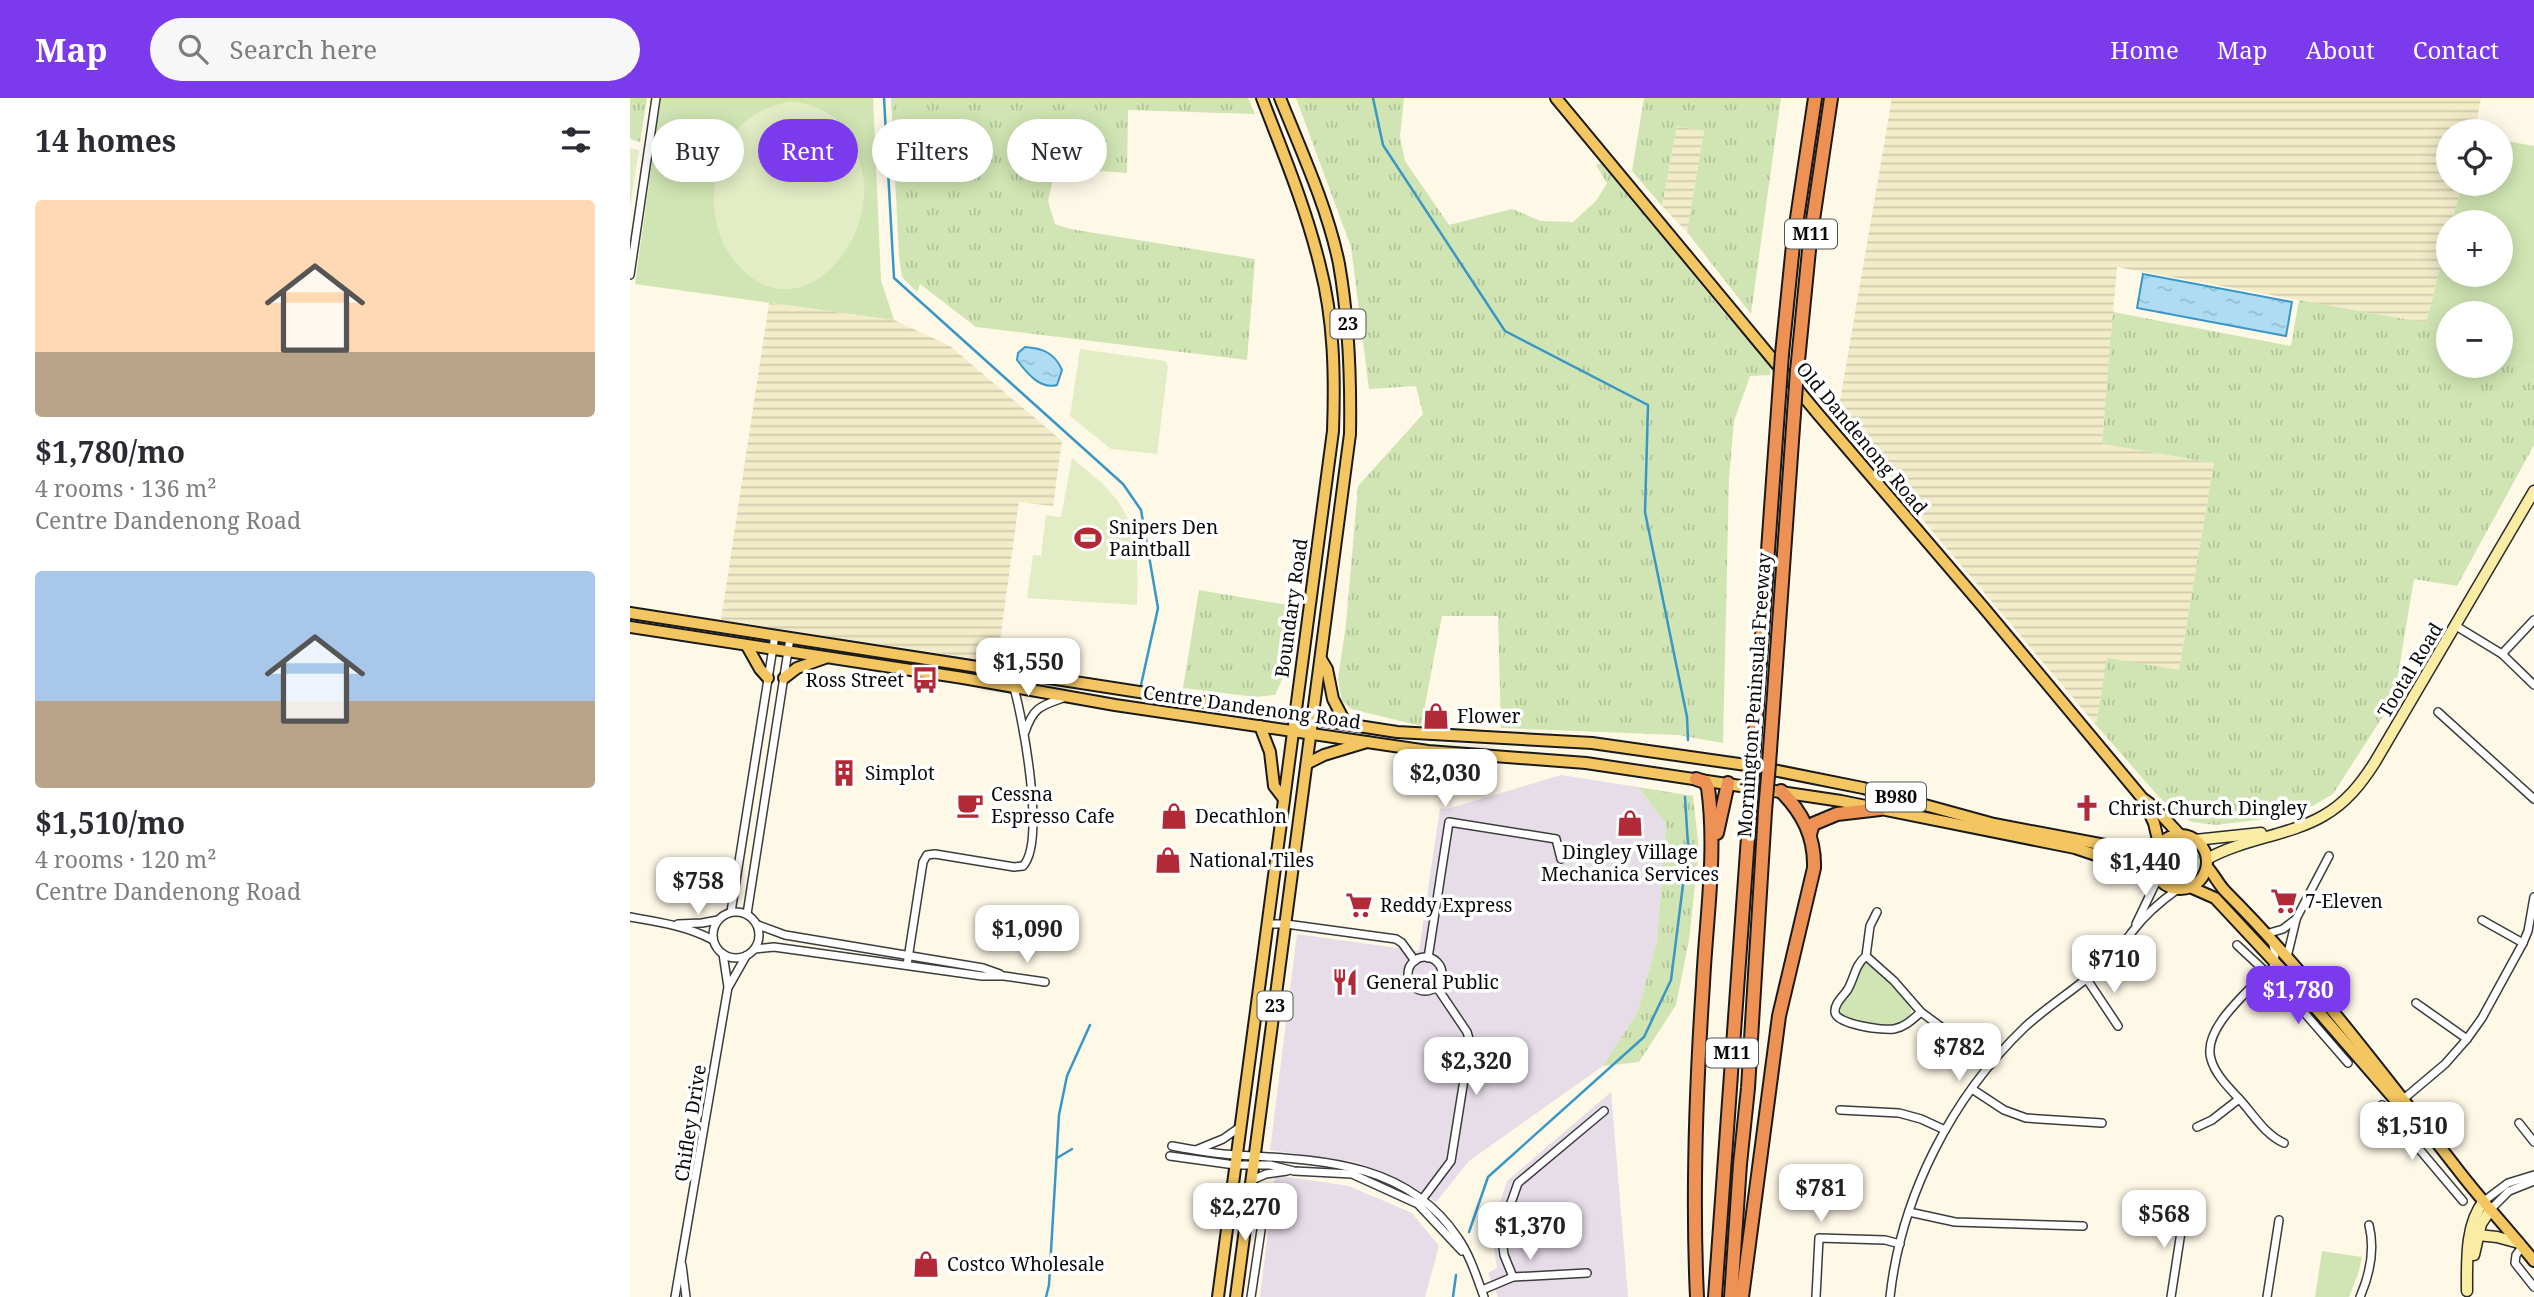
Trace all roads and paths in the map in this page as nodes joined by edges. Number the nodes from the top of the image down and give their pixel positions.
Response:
1 (656, 98) edge
2 (1262, 98) edge
3 (1280, 98) edge
4 (1556, 98) edge
5 (1815, 98) edge
6 (1831, 98) edge
7 (630, 275) edge
8 (2534, 491) edge
9 (630, 612) edge
10 (2534, 620) edge
11 (2456, 626) junction
12 (630, 627) edge
13 (775, 635) junction
14 (790, 638) junction
15 (747, 646) junction
16 (772, 650) junction
17 (788, 652) junction
18 (2502, 654) junction
19 (825, 658) junction
20 (1321, 659) junction
21 (768, 678) junction
22 (784, 678) junction
23 (2534, 685) edge
24 (1014, 688) junction
25 (1066, 697) junction
26 (2438, 712) dead end
27 (1295, 716) junction
28 (1313, 719) junction
29 (1345, 724) junction
30 (1260, 726) junction
31 (1293, 731) junction
32 (1311, 733) junction
33 (1025, 734) junction
34 (1341, 737) junction
35 (1369, 742) junction
36 (1308, 763) junction
37 (1754, 764) junction
38 (1696, 779) junction
39 (1728, 783) junction
40 (1781, 791) junction
41 (1284, 799) junction
42 (2143, 799) junction
43 (2534, 799) edge
44 (1880, 809) junction
45 (2282, 831) junction
46 (1810, 834) junction
47 (2180, 835) junction
48 (2196, 839) junction
49 (2157, 848) junction
50 (2329, 856) dead end
51 (1712, 858) junction
52 (1561, 859) dead end
53 (2207, 863) junction
54 (2157, 876) junction
55 (2184, 888) junction
56 (1290, 892) junction
57 (2534, 897) edge
58 (731, 912) junction
59 (1877, 912) dead end
60 (747, 914) junction
61 (630, 917) edge
62 (1268, 919) junction
63 (2296, 919) junction
64 (718, 920) junction
65 (2482, 920) dead end
66 (671, 924) junction
67 (1286, 924) junction
68 (758, 925) junction
69 (2133, 930) junction
70 (2269, 937) junction
71 (713, 940) junction
72 (2523, 943) junction
73 (2237, 945) dead end
74 (755, 949) junction
75 (2262, 949) junction
76 (723, 954) junction
77 (908, 955) junction
78 (746, 956) junction
79 (1867, 956) junction
80 (2287, 957) junction
81 (1428, 958) junction
82 (1415, 961) junction
83 (2275, 963) junction
84 (907, 965) junction
85 (2266, 972) junction
86 (1004, 976) junction
87 (2086, 978) junction
88 (1045, 982) dead end
89 (1437, 986) junction
90 (729, 987) junction
91 (2416, 1003) dead end
92 (1921, 1012) junction
93 (2118, 1026) dead end
94 (2466, 1039) junction
95 (2348, 1063) dead end
96 (1991, 1064) junction
97 (1972, 1089) junction
98 (2239, 1098) junction
99 (2401, 1102) junction
100 (2382, 1105) dead end
101 (1840, 1110) dead end
102 (1604, 1111) dead end
103 (2102, 1123) dead end
104 (2519, 1123) dead end
105 (1240, 1127) junction
106 (2197, 1127) dead end
107 (1945, 1130) junction
108 (2534, 1142) edge
109 (2284, 1143) dead end
110 (1172, 1146) dead end
111 (1195, 1150) junction
112 (1170, 1156) dead end
113 (1235, 1160) junction
114 (1254, 1160) junction
115 (2455, 1166) junction
116 (1294, 1171) junction
117 (2534, 1175) edge
118 (2443, 1176) junction
119 (2534, 1181) edge
120 (1252, 1182) junction
121 (2463, 1201) dead end
122 (1420, 1202) junction
123 (2487, 1205) junction
124 (2185, 1206) dead end
125 (1909, 1212) junction
126 (2278, 1220) dead end
127 (2369, 1225) dead end
128 (2083, 1226) dead end
129 (2478, 1235) junction
130 (1900, 1244) junction
131 (2521, 1245) junction
132 (2534, 1261) edge
133 (682, 1264) junction
134 (1587, 1273) dead end
135 (1513, 1278) junction
136 (2534, 1287) edge
137 (1483, 1294) edge
138 (2466, 1294) edge
139 (675, 1297) edge
140 (686, 1297) edge
141 (1217, 1297) edge
142 (1236, 1297) edge
143 (1251, 1297) edge
144 (1697, 1297) edge
145 (1715, 1297) edge
146 (1731, 1297) edge
147 (1742, 1297) edge
148 (1816, 1297) edge
149 (1890, 1297) edge
150 (2171, 1297) edge
151 (2267, 1297) edge
152 (2360, 1297) edge

1 - 7 street
2 - 27 main road, Boundary Road / 23
3 - 20 main road, Boundary Road / 23
4 - 42 main road, Old Dandenong Road
5 - 37 highway, Mornington Peninsula Freeway / M11, bridge
6 - 146 highway, Mornington Peninsula Freeway / M11, bridge
8 - 11 main road, Tootal Road
9 - 13 main road, Centre Dandenong Road
10 - 18 street
11 - 18 street
11 - 45 main road, Tootal Road
12 - 15 main road, Centre Dandenong Road
13 - 14 main road, Centre Dandenong Road
13 - 16 street
14 - 17 street
14 - 27 main road, Centre Dandenong Road
15 - 16 main road, Centre Dandenong Road
15 - 21 main road
16 - 17 main road, Centre Dandenong Road
16 - 21 street
17 - 19 main road, Centre Dandenong Road
17 - 22 street
18 - 23 street
19 - 22 main road
19 - 24 main road, Centre Dandenong Road
20 - 28 main road, Boundary Road / 23
20 - 29 main road
21 - 58 street
22 - 60 street
24 - 25 main road, Centre Dandenong Road
24 - 33 street
25 - 30 main road, Centre Dandenong Road
25 - 33 street
26 - 43 street
27 - 28 main road, Centre Dandenong Road / B980
27 - 31 main road, Boundary Road / 23
28 - 29 main road, Centre Dandenong Road / B980
28 - 32 main road, Boundary Road / 23
29 - 34 main road
29 - 37 main road, Centre Dandenong Road / B980
30 - 31 main road, Centre Dandenong Road
30 - 41 main road
31 - 32 main road, Centre Dandenong Road / B980
31 - 41 main road, Boundary Road / 23
32 - 34 main road, Centre Dandenong Road / B980
32 - 36 main road, Boundary Road / 23
33 - 77 street
34 - 35 main road, Centre Dandenong Road / B980
35 - 36 main road
35 - 38 main road, Centre Dandenong Road / B980
36 - 56 main road, Boundary Road / 23
37 - 39 main road
37 - 40 main road
37 - 49 main road, Centre Dandenong Road / B980
37 - 145 highway, Mornington Peninsula Freeway / M11, bridge
38 - 39 main road, Centre Dandenong Road / B980
38 - 51 highway
39 - 40 main road, Centre Dandenong Road / B980
39 - 51 highway
40 - 44 main road, Centre Dandenong Road / B980
40 - 46 highway
41 - 62 main road, Boundary Road / 23
42 - 47 main road, Old Dandenong Road
42 - 49 main road, Old Dandenong Road
44 - 46 highway
44 - 54 main road, Centre Dandenong Road / B980
45 - 48 main road, Tootal Road
45 - 53 main road, Tootal Road
46 - 147 highway
47 - 48 main road
47 - 49 main road
48 - 53 main road
49 - 54 main road
50 - 63 street
51 - 144 highway
52 - 81 street
53 - 55 main road
53 - 70 main road
54 - 55 main road, B980
54 - 69 street
55 - 69 street
55 - 75 main road
56 - 62 main road
56 - 67 main road, Boundary Road / 23
57 - 72 street
58 - 60 street
58 - 64 street
59 - 79 street
60 - 68 street
61 - 66 street
62 - 67 street
62 - 105 main road, Boundary Road / 23
63 - 70 street
63 - 80 street
64 - 66 street
64 - 71 street
65 - 72 street
66 - 71 street
67 - 82 street
67 - 114 main road, Boundary Road / 23
68 - 74 street
68 - 77 street
69 - 87 street
70 - 80 main road
70 - 83 street
71 - 76 street
72 - 94 street
73 - 85 street
74 - 78 street
74 - 84 street
75 - 83 main road
75 - 85 street
76 - 78 street
76 - 90 street, Chifley Drive
77 - 84 street
77 - 86 street
78 - 90 street, Chifley Drive
79 - 92 street
79 - 92 street
80 - 99 main road
81 - 82 street
81 - 89 street
82 - 89 street
83 - 85 street
83 - 99 main road
84 - 86 street
85 - 95 street
85 - 98 street
86 - 88 street
87 - 93 street
87 - 96 street
89 - 122 street
90 - 133 street, Chifley Drive
91 - 94 street
92 - 96 street
94 - 99 street
96 - 97 street
97 - 103 street
97 - 107 street
98 - 106 street
98 - 109 street
99 - 115 main road
100 - 118 street
101 - 107 street
102 - 135 street
104 - 108 street
105 - 111 street
105 - 113 main road, Boundary Road / 23
107 - 125 street
110 - 111 street
111 - 113 street
112 - 113 street
113 - 114 street
113 - 141 main road, Boundary Road / 23
114 - 116 street
114 - 120 main road, Boundary Road / 23
114 - 122 street
115 - 118 street
115 - 123 main road
116 - 120 street
116 - 122 street
117 - 123 street
118 - 121 street
119 - 123 street
120 - 142 main road, Boundary Road / 23
120 - 143 street
122 - 137 street
123 - 129 main road
123 - 131 main road
123 - 138 main road
124 - 150 street
125 - 128 street
125 - 130 street
126 - 151 street
127 - 152 street
129 - 131 main road
129 - 138 main road
130 - 148 street
130 - 149 street
131 - 132 main road
131 - 136 street
133 - 139 street, Chifley Drive
133 - 140 street, Chifley Drive
134 - 135 street
135 - 137 street

